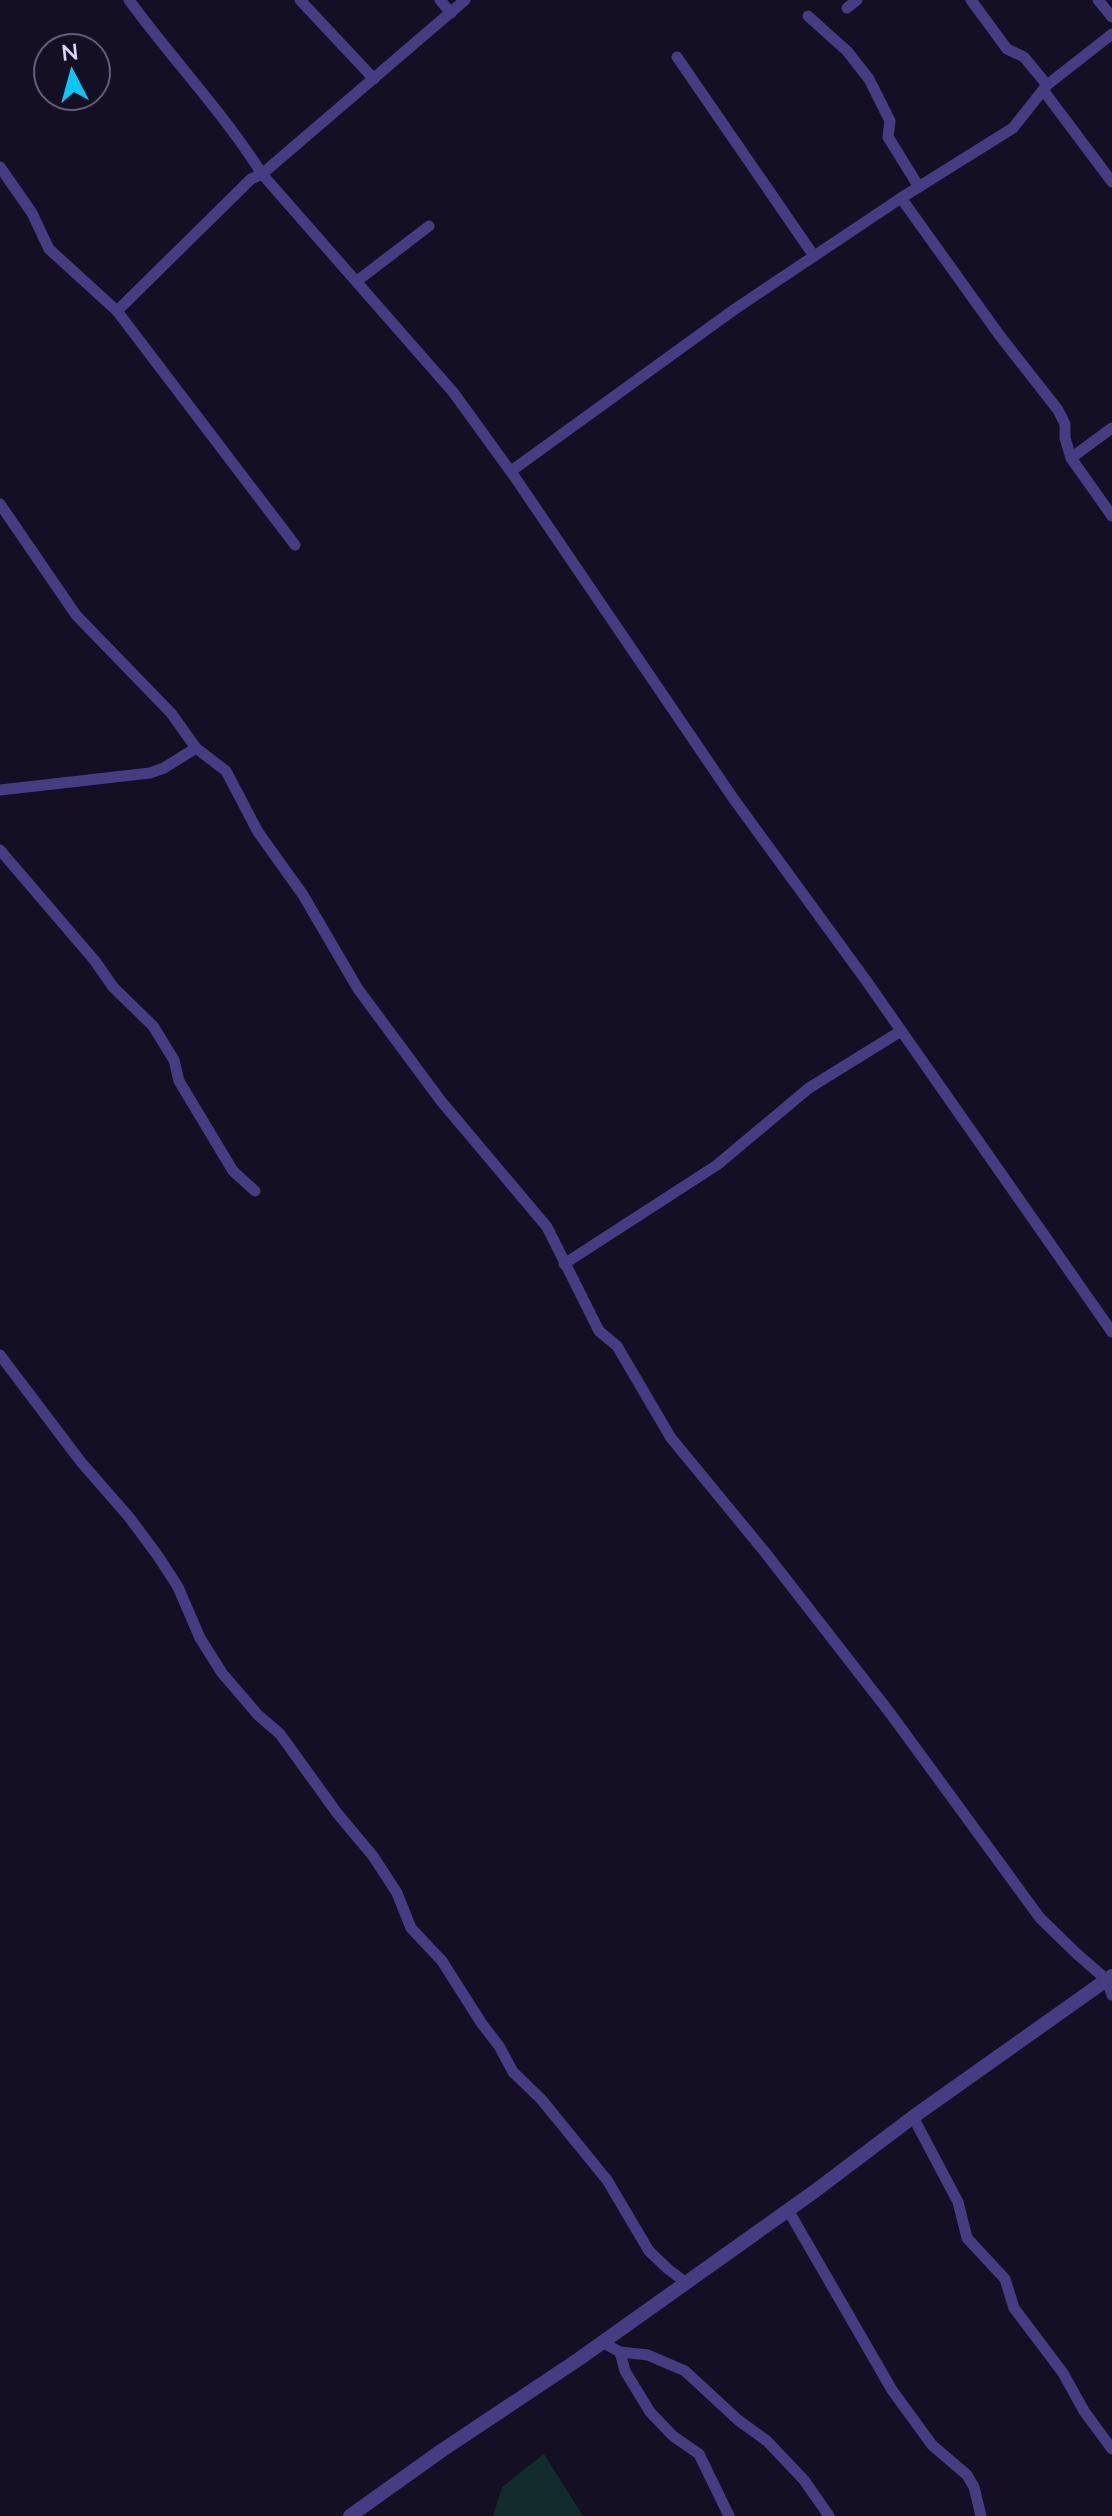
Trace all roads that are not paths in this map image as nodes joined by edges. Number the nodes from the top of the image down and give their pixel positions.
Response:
1 (129, 0) edge
2 (300, 0) edge
3 (440, 0) edge
4 (465, 0) edge
5 (857, 0) edge
6 (971, 0) edge
7 (1102, 2) edge
8 (847, 8) dead end
9 (451, 13) junction
10 (808, 16) dead end
11 (1112, 17) edge
12 (1112, 34) edge
13 (677, 57) dead end
14 (374, 79) junction
15 (1045, 88) junction
16 (0, 167) edge
17 (262, 174) junction
18 (1112, 182) edge
19 (919, 187) junction
20 (901, 198) junction
21 (429, 226) dead end
22 (814, 256) junction
23 (357, 281) junction
24 (117, 311) junction
25 (1112, 428) edge
26 (1071, 458) junction
27 (511, 471) junction
28 (0, 504) edge
29 (1112, 516) edge
30 (295, 545) dead end
31 (196, 748) junction
32 (0, 790) edge
33 (0, 850) edge
34 (901, 1031) junction
35 (255, 1191) dead end
36 (564, 1264) junction
37 (1112, 1332) edge
38 (0, 1355) edge
39 (1110, 1978) edge
40 (1112, 1995) edge
41 (913, 2117) junction
42 (788, 2210) junction
43 (685, 2282) junction
44 (602, 2342) junction
45 (620, 2352) junction
46 (1112, 2449) edge
47 (350, 2516) edge
48 (729, 2516) edge
49 (829, 2516) edge
50 (981, 2516) edge

1 - 17 street
2 - 14 street
3 - 9 street
4 - 9 street
5 - 8 street
6 - 15 street
7 - 11 street
9 - 14 street
10 - 19 street
12 - 15 street
13 - 22 street
14 - 17 street
15 - 18 street
15 - 19 street
16 - 24 street
17 - 23 street
17 - 24 street
19 - 20 street
20 - 22 street
20 - 26 street
21 - 23 street
22 - 27 street
23 - 27 street
24 - 30 street
25 - 26 street
26 - 29 street
27 - 34 street
28 - 31 street
31 - 32 street
31 - 36 street
33 - 35 street
34 - 36 street
34 - 37 street
36 - 39 street
38 - 43 street
39 - 40 street
39 - 41 street
41 - 42 street
41 - 46 street
42 - 43 street
42 - 50 street
43 - 44 street
44 - 45 street
44 - 47 street
45 - 48 street
45 - 49 street

